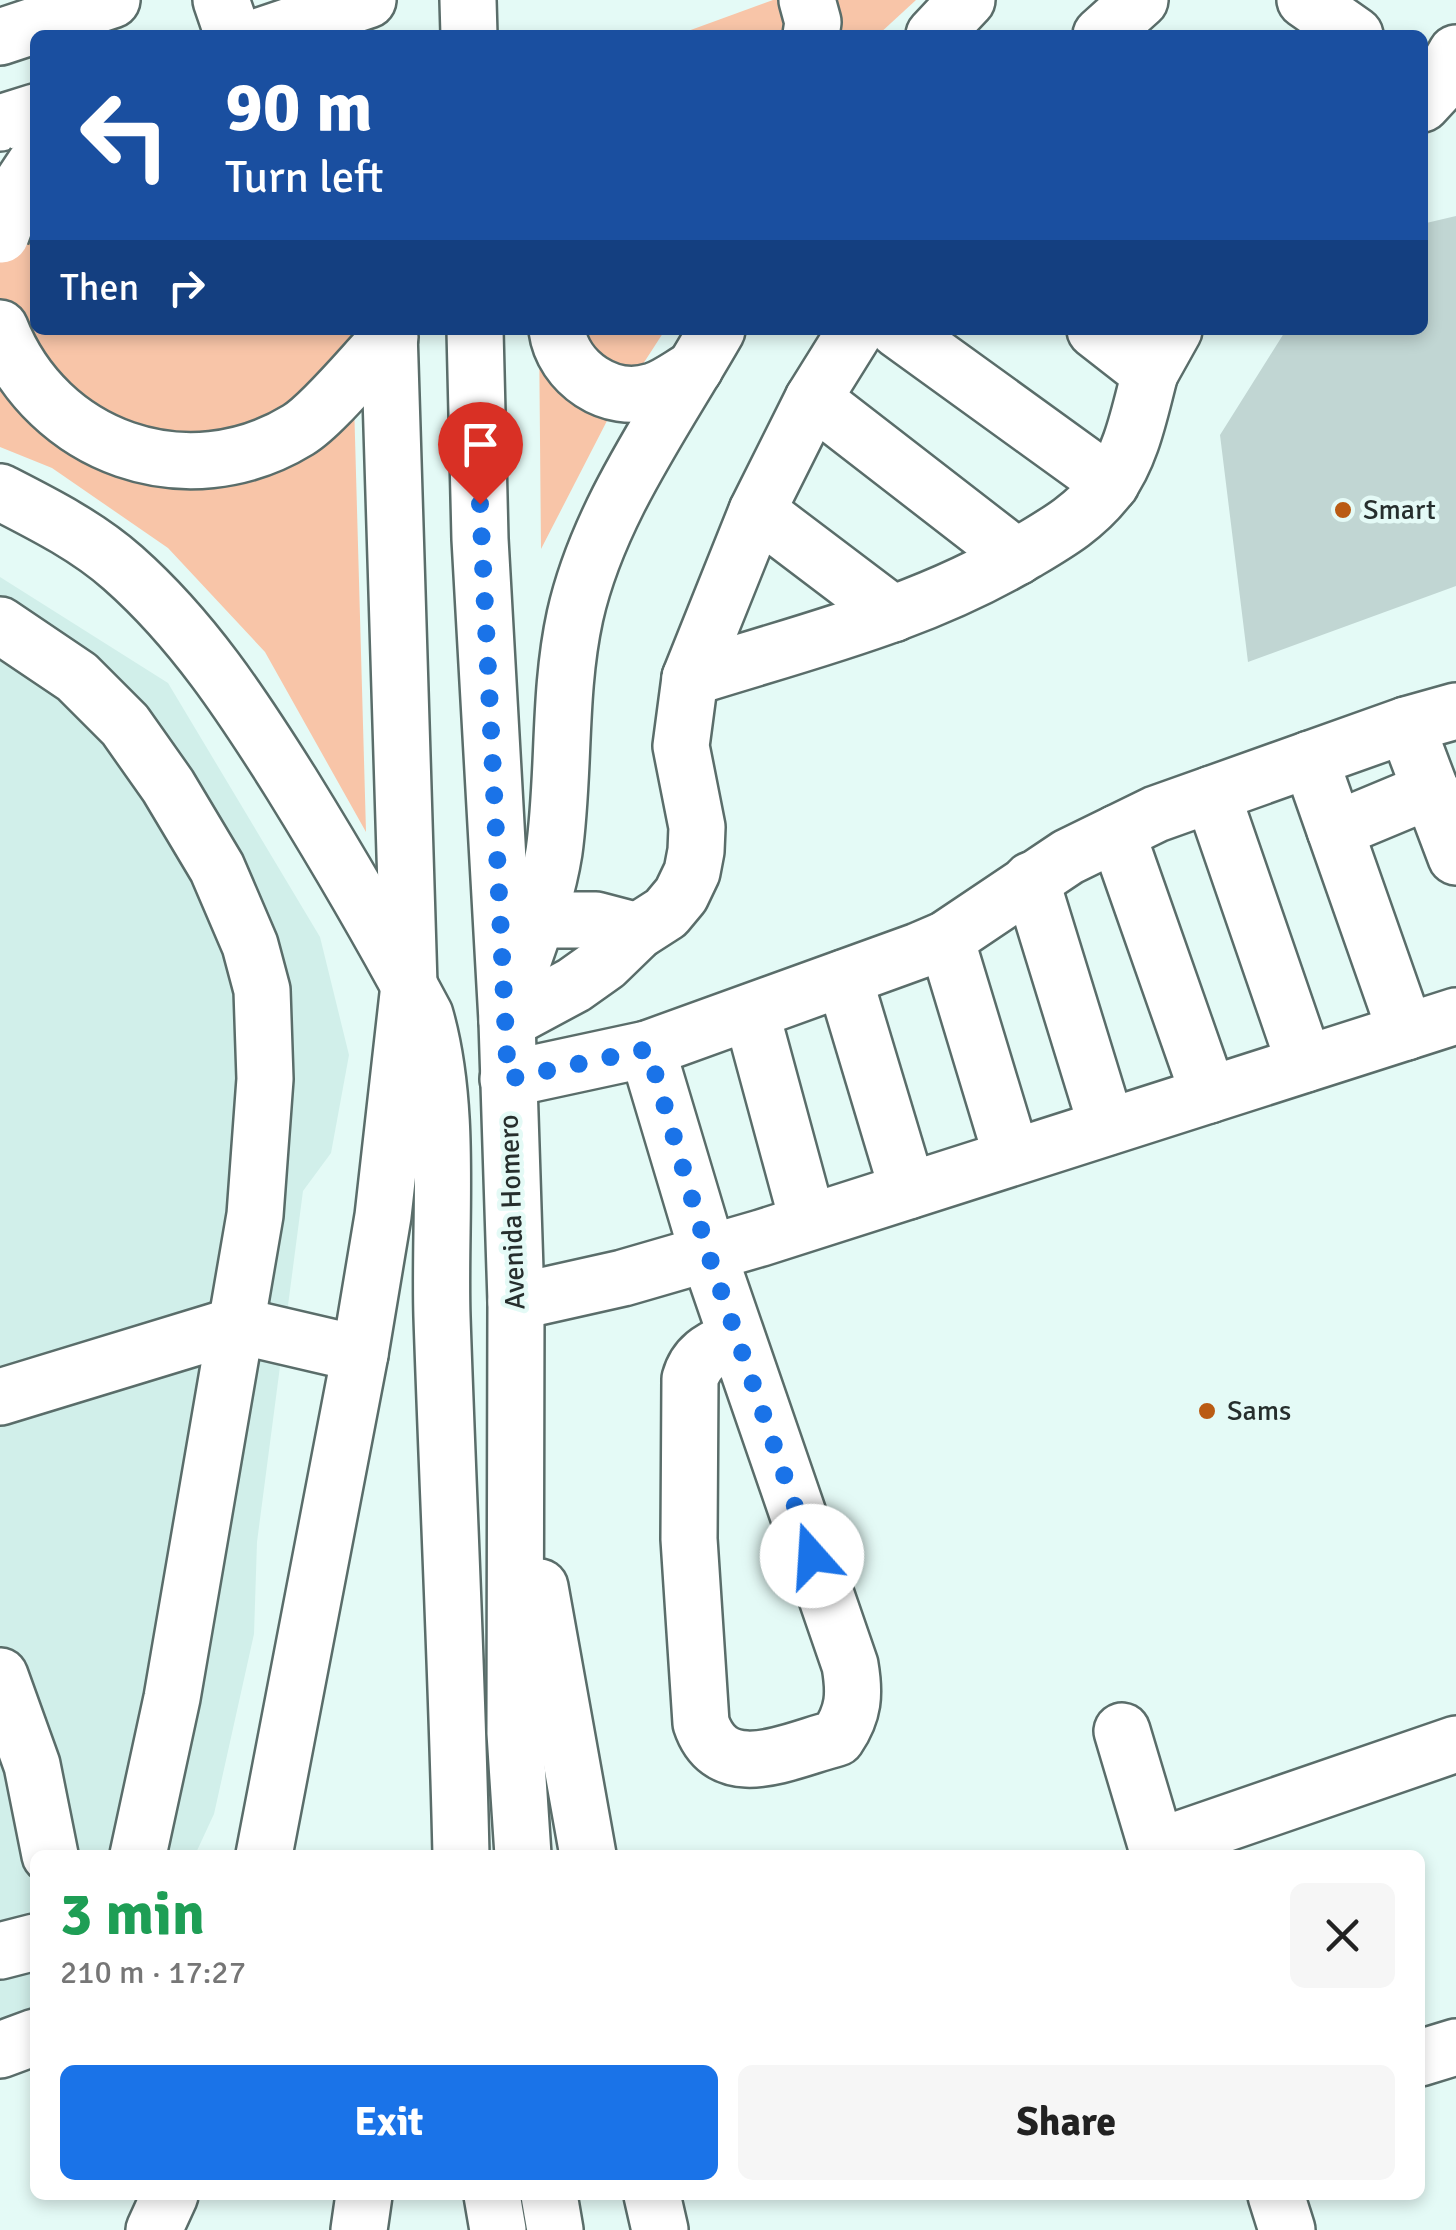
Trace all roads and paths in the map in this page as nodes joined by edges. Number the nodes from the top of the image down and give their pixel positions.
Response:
1 (221, 0) edge
2 (368, 0) edge
3 (382, 0) edge
4 (468, 0) edge
5 (807, 0) edge
6 (967, 0) edge
7 (1305, 0) edge
8 (74, 5) edge
9 (231, 30) edge
10 (278, 30) edge
11 (382, 30) edge
12 (469, 30) edge
13 (812, 30) edge
14 (939, 30) edge
15 (1349, 30) edge
16 (0, 37) edge
17 (30, 114) edge
18 (0, 124) edge
19 (30, 172) edge
20 (30, 198) edge
21 (0, 207) edge
22 (1, 235) edge
23 (0, 245) edge
24 (0, 328) edge
25 (388, 335) edge
26 (390, 335) edge
27 (475, 335) edge
28 (560, 335) edge
29 (853, 335) edge
30 (905, 335) edge
31 (1110, 335) edge
32 (706, 349) edge
33 (1162, 352) edge
34 (813, 398) junction
35 (1110, 484) junction
36 (0, 492) edge
37 (757, 512) junction
38 (1017, 557) junction
39 (893, 614) junction
40 (0, 626) edge
41 (690, 678) junction
42 (1431, 718) edge
43 (1310, 759) junction
44 (1431, 790) junction
45 (1212, 794) junction
46 (1335, 830) junction
47 (1116, 833) junction
48 (1456, 857) edge
49 (1031, 880) junction
50 (537, 920) junction
51 (638, 931) junction
52 (946, 939) junction
53 (844, 978) junction
54 (409, 985) junction
55 (751, 1012) junction
56 (507, 1015) junction
57 (1431, 1024) edge
58 (648, 1049) junction
59 (1305, 1064) junction
60 (508, 1079) junction
61 (1209, 1094) junction
62 (1107, 1127) junction
63 (1012, 1157) junction
64 (908, 1191) junction
65 (808, 1222) junction
66 (708, 1253) junction
67 (516, 1302) junction
68 (236, 1325) junction
69 (737, 1337) junction
70 (360, 1354) junction
71 (0, 1397) edge
72 (517, 1466) junction
73 (0, 1676) edge
74 (1122, 1732) dead end
75 (1456, 1744) edge
76 (49, 1850) edge
77 (139, 1850) edge
78 (265, 1850) edge
79 (460, 1850) edge
80 (523, 1850) edge
81 (587, 1850) edge
82 (1158, 1850) edge
83 (1161, 1850) edge
84 (30, 1943) edge
85 (0, 1951) edge
86 (30, 2039) edge
87 (1456, 2046) edge
88 (0, 2050) edge
89 (1425, 2056) edge
90 (168, 2200) edge
91 (363, 2200) edge
92 (493, 2200) edge
93 (550, 2200) edge
94 (653, 2200) edge
95 (1278, 2200) edge
96 (154, 2230) edge
97 (360, 2230) edge
98 (498, 2230) edge
99 (555, 2230) edge
100 (660, 2230) edge
101 (1287, 2230) edge

1 - 9 main road
2 - 10 main road
3 - 11 main road
4 - 12 main road
5 - 13 main road
6 - 14 main road
7 - 15 main road
8 - 16 main road
17 - 18 main road
19 - 22 main road, bridge
20 - 21 main road
22 - 23 main road
24 - 25 main road
26 - 54 main road
27 - 56 main road, Avenida Homero
28 - 32 main road
29 - 34 main road
30 - 35 main road
31 - 33 main road
32 - 50 main road
33 - 35 main road
34 - 37 main road
34 - 38 main road
35 - 38 main road
36 - 54 main road
37 - 39 main road
37 - 41 main road
38 - 39 main road
39 - 41 main road
40 - 68 main road
41 - 51 main road
42 - 43 main road
42 - 44 main road
43 - 45 main road
43 - 46 main road
44 - 46 main road
44 - 48 main road
45 - 47 main road
45 - 59 main road
46 - 57 main road
47 - 49 main road
47 - 61 main road
49 - 52 main road
49 - 62 main road
50 - 51 main road
50 - 56 main road
51 - 56 main road
52 - 53 main road
52 - 63 main road
53 - 55 main road
53 - 64 main road
54 - 70 main road
54 - 79 main road
55 - 58 main road
55 - 65 main road
56 - 60 main road, Avenida Homero
57 - 59 main road
58 - 60 main road
58 - 66 main road
59 - 61 main road
60 - 67 main road, Avenida Homero
61 - 62 main road
62 - 63 main road
63 - 64 main road
64 - 65 main road
65 - 66 main road
66 - 67 main road
66 - 69 main road
67 - 72 main road, Avenida Homero
68 - 70 main road
68 - 71 main road
68 - 77 main road
69 - 69 main road
70 - 78 main road
72 - 80 main road, Avenida Homero
72 - 81 main road
73 - 76 main road
74 - 82 main road
75 - 83 main road
84 - 85 main road
86 - 88 main road
87 - 89 main road
90 - 96 main road
91 - 97 main road
92 - 98 main road
93 - 99 main road
94 - 100 main road
95 - 101 main road

